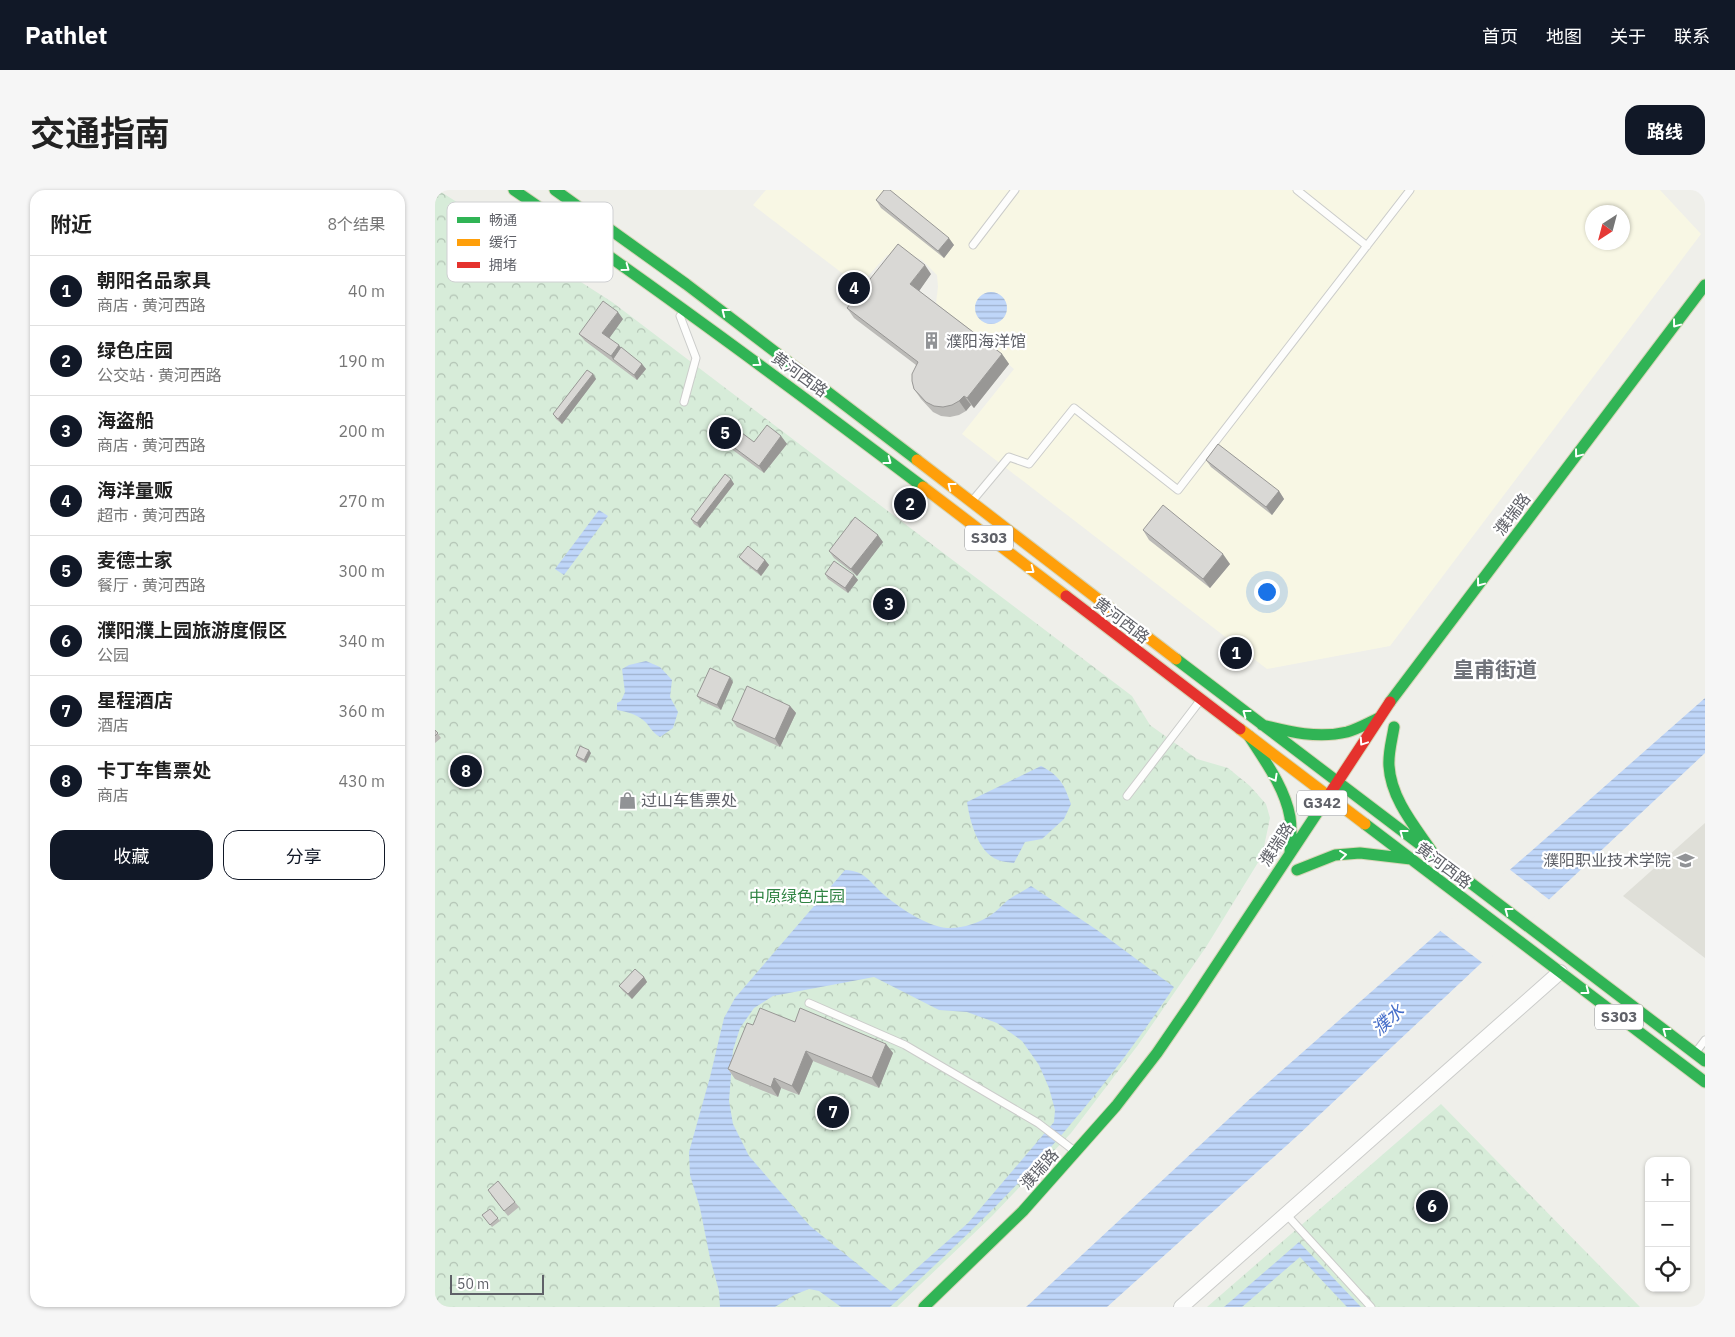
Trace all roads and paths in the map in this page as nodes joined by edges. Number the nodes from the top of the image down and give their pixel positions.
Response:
1 (514, 190) edge
2 (555, 190) edge
3 (1015, 190) edge
4 (1297, 190) edge
5 (1410, 190) edge
6 (531, 202) edge
7 (573, 202) edge
8 (613, 230) edge
9 (973, 245) dead end
10 (1367, 246) junction
11 (613, 258) edge
12 (1705, 285) edge
13 (675, 304) junction
14 (684, 402) dead end
15 (971, 502) junction
16 (1200, 700) junction
17 (1380, 717) junction
18 (1262, 725) junction
19 (1249, 736) junction
20 (1377, 752) dead end
21 (1337, 782) junction
22 (1353, 788) junction
23 (1127, 796) dead end
24 (1327, 796) junction
25 (1338, 810) junction
26 (1290, 853) junction
27 (1308, 854) dead end
28 (1435, 856) junction
29 (1411, 860) junction
30 (1560, 972) junction
31 (809, 1003) dead end
32 (1705, 1040) edge
33 (1695, 1053) junction
34 (1705, 1061) edge
35 (1705, 1082) edge
36 (1076, 1152) junction
37 (1286, 1214) junction
38 (925, 1307) edge
39 (1181, 1307) edge
40 (1371, 1307) edge

1 -> 6 main road, 黄河西路 / S303
7 -> 2 main road, 黄河西路 / S303
3 - 9 lane
4 - 10 lane
5 - 10 lane
15 -> 8 main road, 黄河西路 / S303
10 - 15 lane
11 -> 13 main road, 黄河西路 / S303
12 -> 17 main road, 濮瑞路 / G342
13 - 14 lane
13 -> 16 main road, 黄河西路 / S303
18 -> 15 main road, 黄河西路 / S303
16 - 19 main road, 黄河西路 / S303
16 - 23 lane
17 - 18 main road
17 -> 21 main road, 濮瑞路 / G342
18 - 21 main road, 黄河西路 / S303
19 - 24 main road, 黄河西路 / S303
19 -> 26 main road
20 - 28 main road
21 - 22 main road, 黄河西路 / S303
21 - 24 main road, 濮瑞路 / G342
22 - 25 main road, G342
28 -> 22 main road, 黄河西路 / S303
24 - 25 main road, 黄河西路 / S303
24 - 26 main road, 濮瑞路 / G342
25 - 29 main road, 黄河西路 / S303
26 - 36 main road, 濮瑞路 / G342
27 -> 29 main road, 濮瑞路
33 -> 28 main road, 黄河西路 / S303
29 - 30 main road, 黄河西路 / S303
30 -> 35 main road, 黄河西路 / S303
30 - 37 street
31 - 36 lane
32 - 33 lane
33 - 34 main road, 黄河西路 / S303
36 - 38 main road, 濮瑞路 / G342
37 - 39 street
37 - 40 lane

